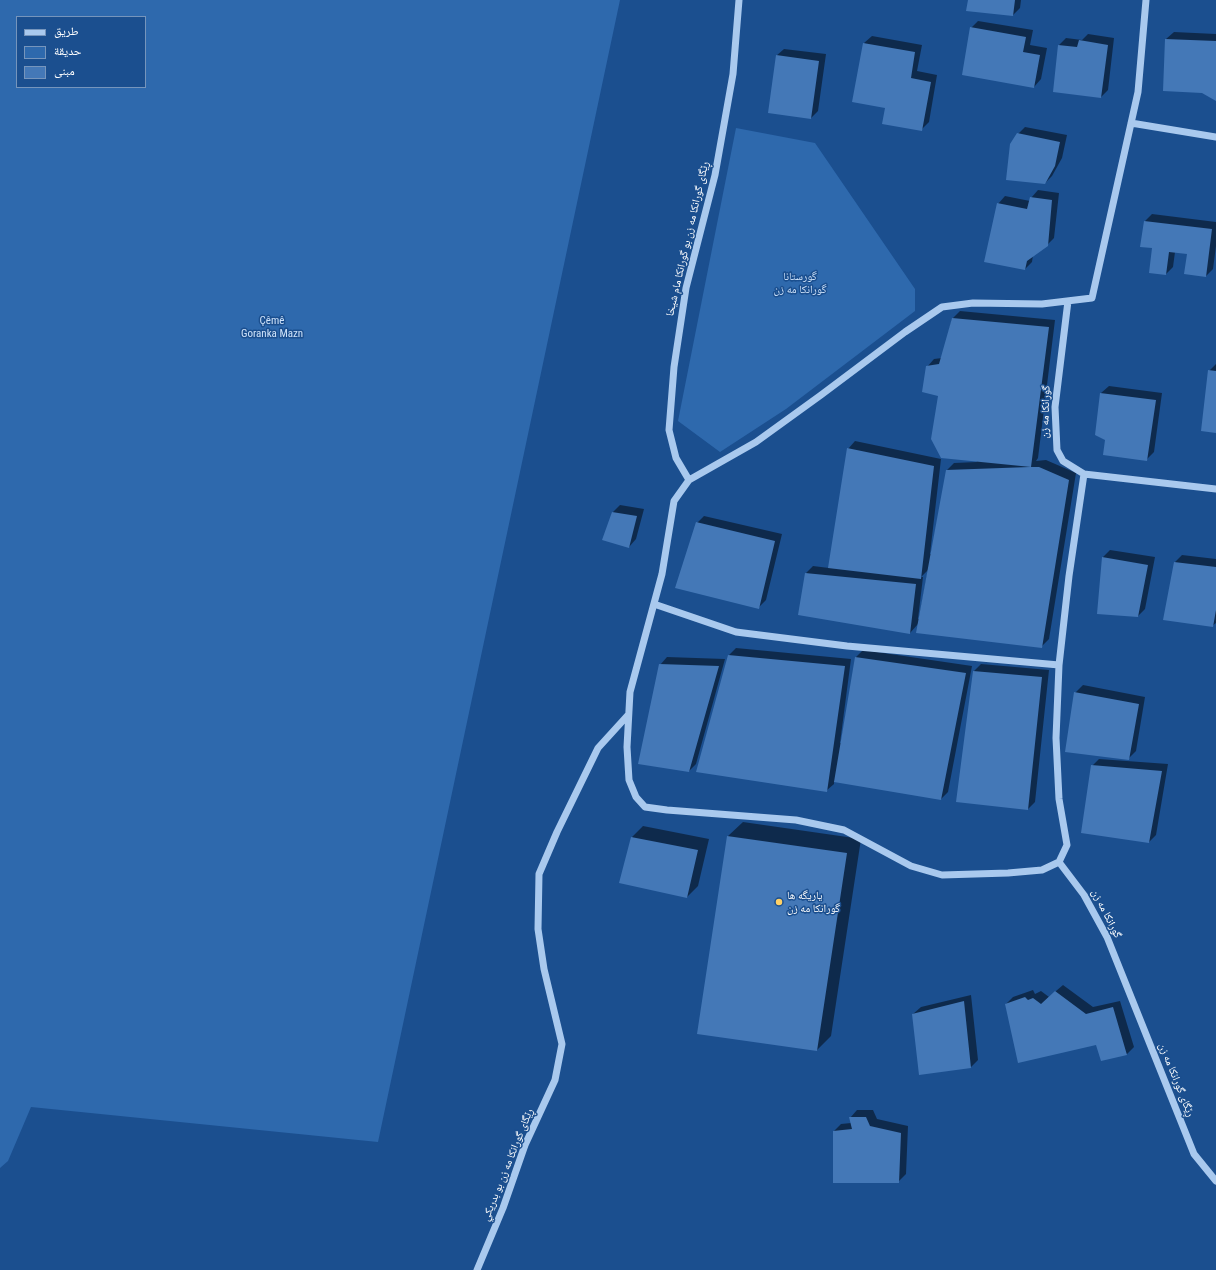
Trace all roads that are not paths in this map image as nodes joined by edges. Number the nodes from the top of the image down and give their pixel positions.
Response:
1 (739, 0) edge
2 (1146, 0) edge
3 (1131, 123) junction
4 (1216, 137) edge
5 (1068, 301) junction
6 (1084, 474) junction
7 (689, 480) junction
8 (1216, 489) edge
9 (654, 604) junction
10 (1059, 665) junction
11 (628, 715) junction
12 (1059, 862) junction
13 (1124, 981) joint
14 (1216, 1181) edge
15 (478, 1270) edge

1 - 7 street, ڕێگای گورانكا مه زن بو گورانکا مام شيخا
2 - 3 street
3 - 4 street
3 - 5 street
5 - 6 street, گورانكا مه زن
5 - 7 street
6 - 8 street, گورانكا مه زن
6 - 10 street
7 - 9 street
9 - 10 street
9 - 11 street
10 - 12 street
11 - 12 street
11 - 15 street, ڕێگای گورانكا مه زن بو بدريكي
12 - 13 street, گورانكا مه زن
13 - 14 street, ڕێگای گورانكا مه زن

